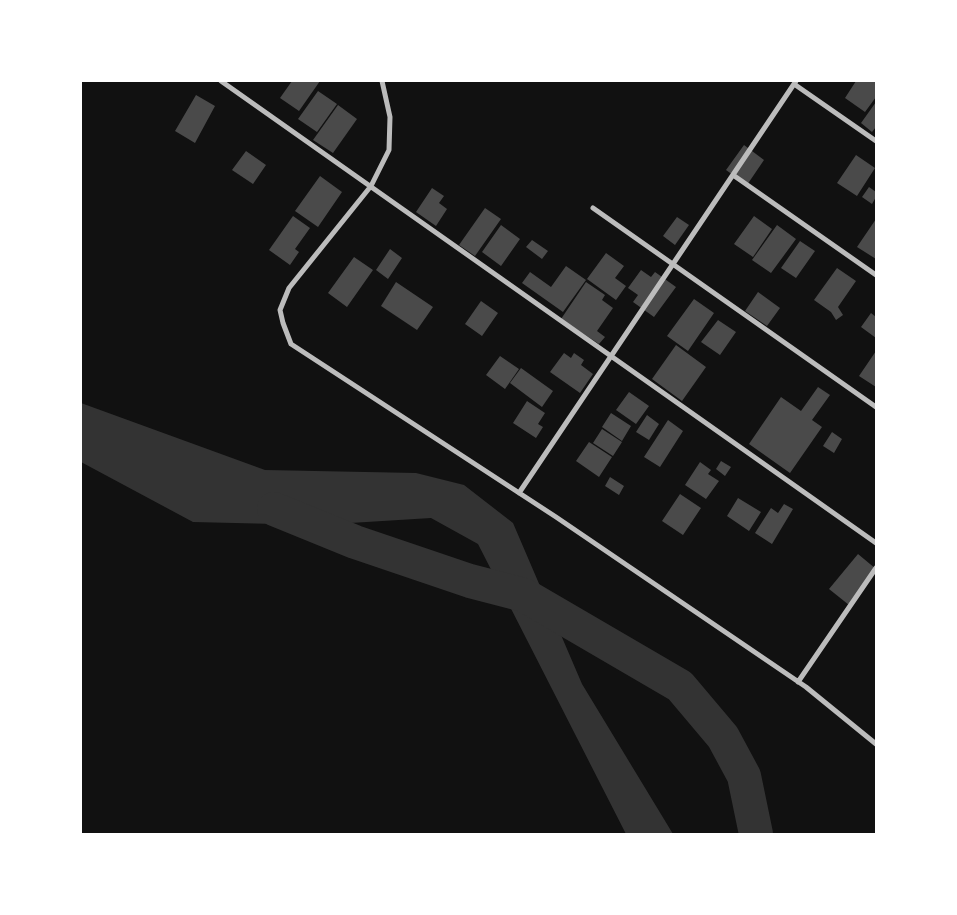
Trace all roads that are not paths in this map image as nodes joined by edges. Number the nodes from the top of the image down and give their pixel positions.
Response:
1 (221, 81) edge
2 (382, 81) edge
3 (795, 82) edge
4 (876, 141) edge
5 (733, 175) junction
6 (371, 186) junction
7 (593, 208) dead end
8 (876, 275) edge
9 (876, 407) edge
10 (519, 493) junction
11 (876, 543) edge
12 (876, 568) edge
13 (798, 682) junction
14 (876, 744) edge

1 - 6 street
2 - 6 street
3 - 4 street
3 - 5 street
5 - 8 street
5 - 10 street
6 - 10 street
6 - 11 street
7 - 9 street
10 - 13 street
12 - 13 street
13 - 14 street

